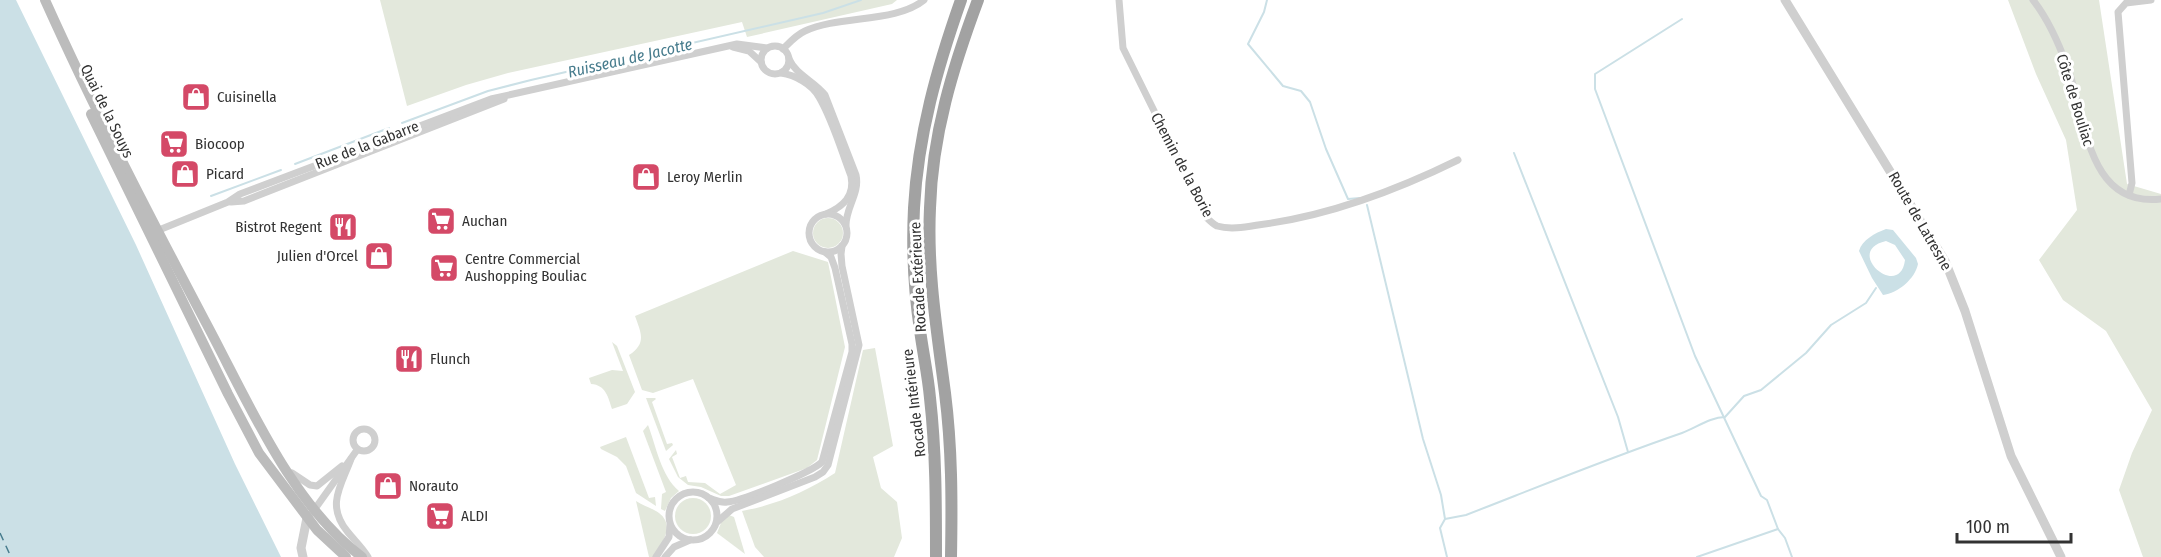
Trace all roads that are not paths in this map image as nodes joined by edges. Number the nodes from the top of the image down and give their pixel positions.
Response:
1 (38, 0) edge
2 (45, 0) edge
3 (924, 0) edge
4 (961, 0) edge
5 (978, 0) edge
6 (1119, 0) edge
7 (1785, 0) edge
8 (2033, 0) edge
9 (2151, 0) edge
10 (727, 47) junction
11 (767, 48) junction
12 (783, 49) junction
13 (789, 59) junction
14 (761, 62) junction
15 (781, 73) junction
16 (1458, 160) dead end
17 (2129, 195) junction
18 (2161, 199) edge
19 (826, 214) junction
20 (846, 225) junction
21 (154, 232) junction
22 (842, 246) junction
23 (825, 252) junction
24 (357, 450) dead end
25 (351, 459) junction
26 (286, 469) junction
27 (937, 495) junction
28 (952, 496) junction
29 (709, 498) junction
30 (316, 510) junction
31 (307, 518) junction
32 (670, 522) junction
33 (717, 522) junction
34 (692, 540) junction
35 (303, 557) edge
36 (346, 557) edge
37 (363, 557) edge
38 (368, 557) edge
39 (656, 557) edge
40 (665, 557) edge
41 (928, 557) edge
42 (936, 557) edge
43 (951, 557) edge
44 (957, 557) edge
45 (2061, 557) edge

1 - 21 main road, Quai de la Souys
2 - 21 main road, Quai de la Souys
3 - 12 street
4 - 27 highway, Rocade Intérieure
5 - 28 highway, Rocade Extérieure
6 - 16 street, Chemin de la Borie
7 - 45 street, Route de Latresne
8 - 17 street, Côte de Bouliac
9 - 17 street
10 - 11 street, Rue de la Gabarre
10 - 14 street
10 - 21 street, Rue de la Gabarre
11 - 12 street
11 - 14 street
12 - 13 street
13 - 15 street
13 - 20 street
14 - 15 street
15 - 19 street
17 - 18 street
19 - 20 street
19 - 23 street
20 - 22 street
21 - 26 main road
21 - 31 main road
22 - 23 street
22 - 33 street
23 - 29 street
24 - 25 street
25 - 26 street
25 - 30 street
25 - 38 street
26 - 30 main road
27 - 41 highway
27 - 42 highway, Rocade Intérieure
28 - 43 highway, Rocade Extérieure
28 - 44 highway
29 - 32 street
29 - 33 street
30 - 31 street
30 - 37 main road
31 - 35 street
31 - 36 main road
32 - 34 street
32 - 39 street
33 - 34 street
34 - 40 street

